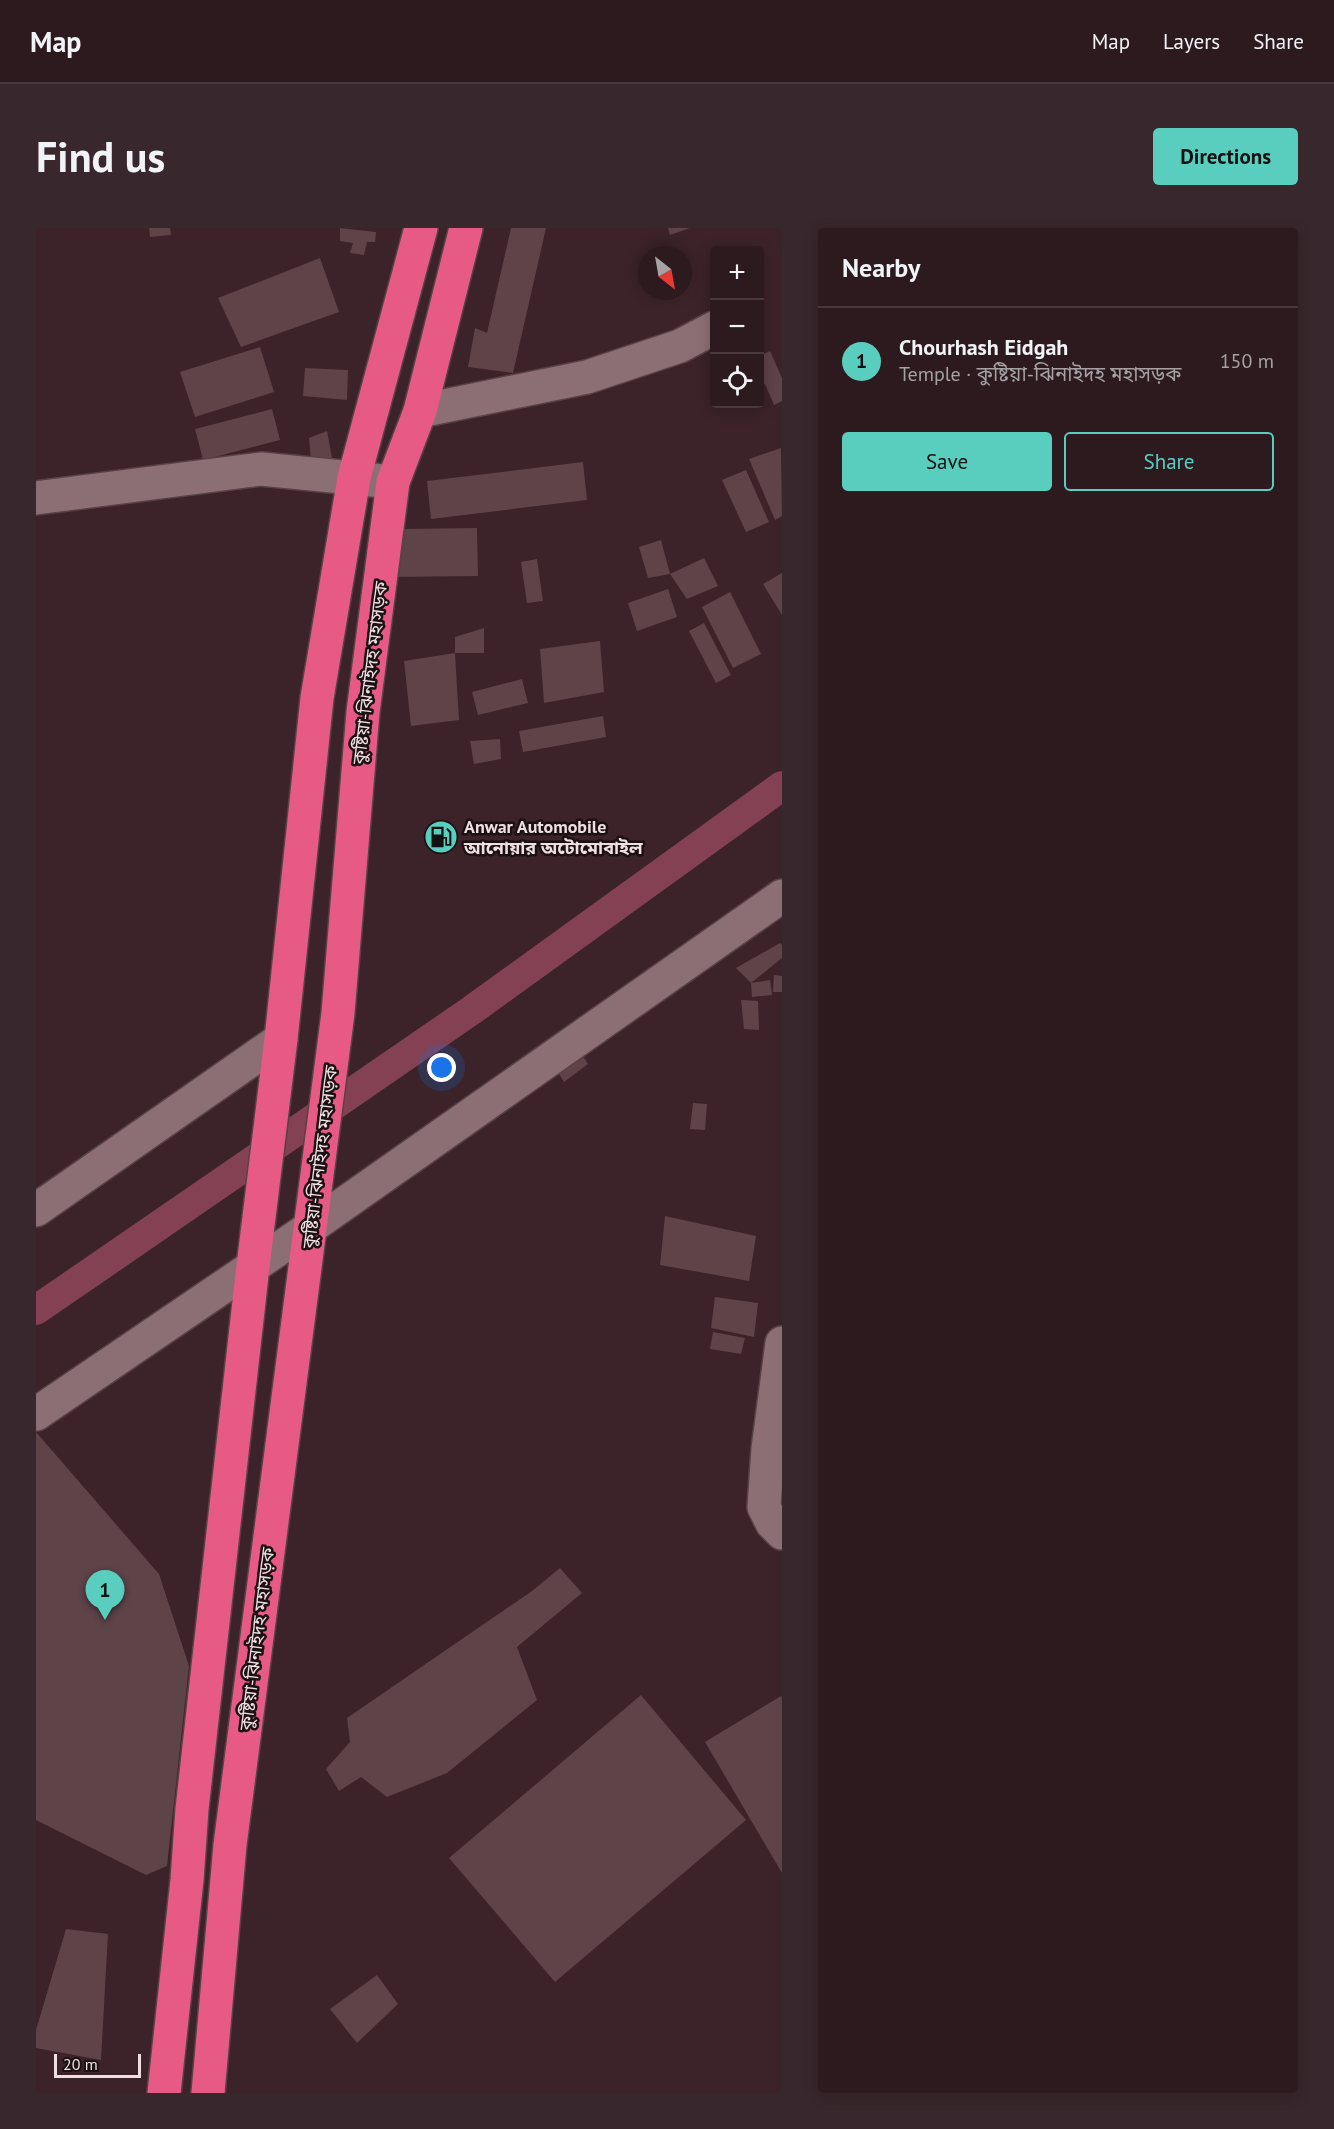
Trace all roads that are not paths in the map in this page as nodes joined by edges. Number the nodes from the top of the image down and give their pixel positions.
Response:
1 (422, 228) edge
2 (466, 228) edge
3 (710, 330) edge
4 (420, 411) junction
5 (354, 478) junction
6 (393, 482) junction
7 (36, 498) edge
8 (782, 896) edge
9 (280, 1044) junction
10 (36, 1210) edge
11 (311, 1227) junction
12 (253, 1266) junction
13 (782, 1342) edge
14 (36, 1414) edge
15 (782, 1533) edge
16 (192, 1809) junction
17 (233, 1821) junction
18 (164, 2093) edge
19 (208, 2093) edge

1 - 5 highway
2 - 4 highway, কুষ্টিয়া-ঝিনাইদহ মহাসড়ক
3 - 4 street
4 - 6 highway, কুষ্টিয়া-ঝিনাইদহ মহাসড়ক
5 - 6 street
5 - 7 street
5 - 9 highway
6 - 11 highway, কুষ্টিয়া-ঝিনাইদহ মহাসড়ক
8 - 11 street
9 - 10 street
9 - 12 highway
11 - 12 street
11 - 17 highway, কুষ্টিয়া-ঝিনাইদহ মহাসড়ক
12 - 14 street
12 - 16 highway
13 - 15 street
16 - 17 highway
16 - 18 highway
17 - 19 highway, কুষ্টিয়া-ঝিনাইদহ মহাসড়ক

